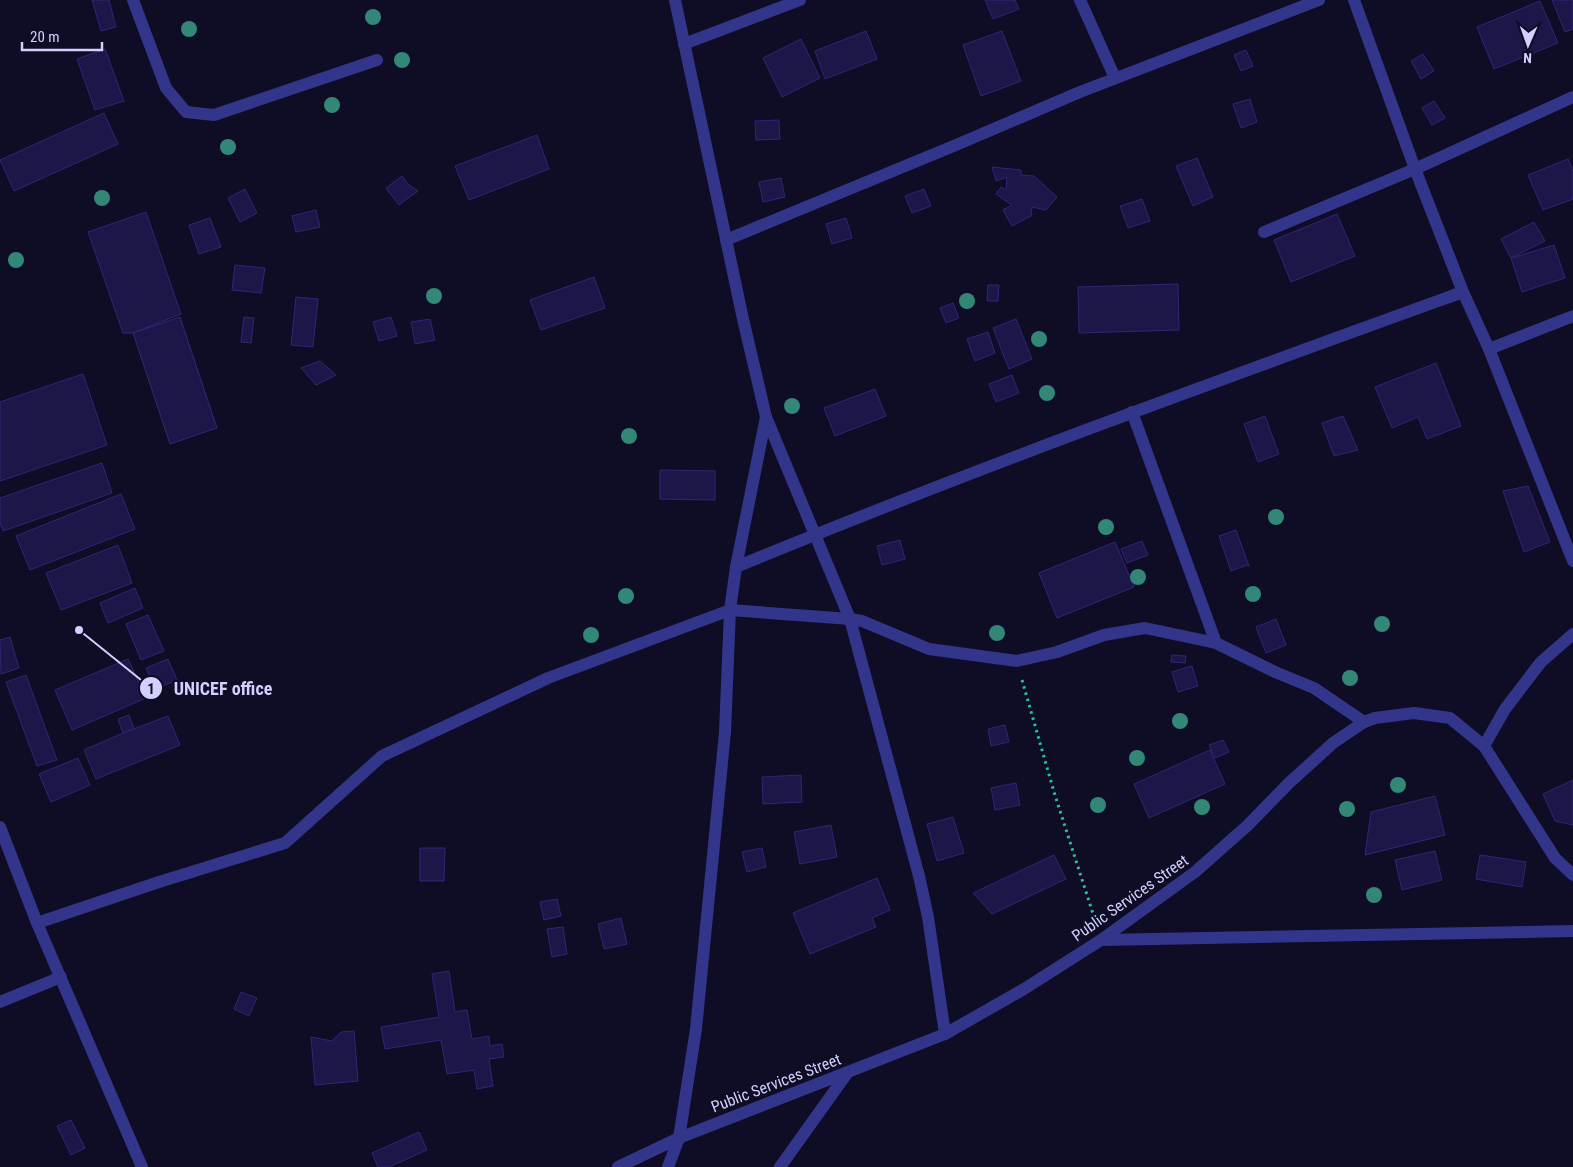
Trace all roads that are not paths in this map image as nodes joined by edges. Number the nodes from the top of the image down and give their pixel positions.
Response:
1 (133, 0) edge
2 (675, 0) edge
3 (800, 0) edge
4 (1080, 0) edge
5 (1318, 0) edge
6 (1354, 0) edge
7 (684, 44) junction
8 (377, 60) dead end
9 (1115, 78) junction
10 (1573, 98) edge
11 (1415, 169) junction
12 (1264, 232) dead end
13 (726, 240) junction
14 (1464, 292) junction
15 (1573, 316) edge
16 (1489, 349) junction
17 (1132, 412) junction
18 (766, 417) junction
19 (816, 534) junction
20 (1573, 561) edge
21 (736, 567) junction
22 (730, 610) junction
23 (850, 619) junction
24 (1573, 634) edge
25 (1216, 642) junction
26 (1364, 722) junction
27 (1484, 746) junction
28 (0, 827) edge
29 (4, 848) edge
30 (1573, 875) edge
31 (37, 923) junction
32 (1573, 931) edge
33 (1101, 940) junction
34 (61, 977) junction
35 (0, 1002) edge
36 (945, 1034) junction
37 (848, 1072) junction
38 (679, 1138) junction
39 (142, 1167) edge
40 (618, 1167) edge
41 (668, 1167) edge
42 (780, 1167) edge

1 - 8 street
2 - 7 street
3 - 7 street
4 - 9 street
5 - 9 street
6 - 11 street
7 - 13 street
9 - 13 street
10 - 11 street
11 - 12 street
11 - 14 street
13 - 18 street
14 - 16 street
14 - 17 street
15 - 16 street
16 - 20 street
17 - 19 street
17 - 25 street
18 - 19 street
18 - 21 street
19 - 21 street
19 - 23 street
21 - 22 street
22 - 23 street
22 - 31 street
22 - 38 street
23 - 25 street
23 - 36 street
24 - 27 street
25 - 26 street
26 - 27 street, Public Services Street
26 - 33 street, Public Services Street
27 - 30 street, Public Services Street
28 - 29 street
29 - 31 street
31 - 34 street
32 - 33 street
33 - 36 street, Public Services Street
34 - 35 street
34 - 39 street
36 - 37 street, Public Services Street
37 - 38 street, Public Services Street
37 - 42 street
38 - 40 street, Public Services Street
38 - 41 street

